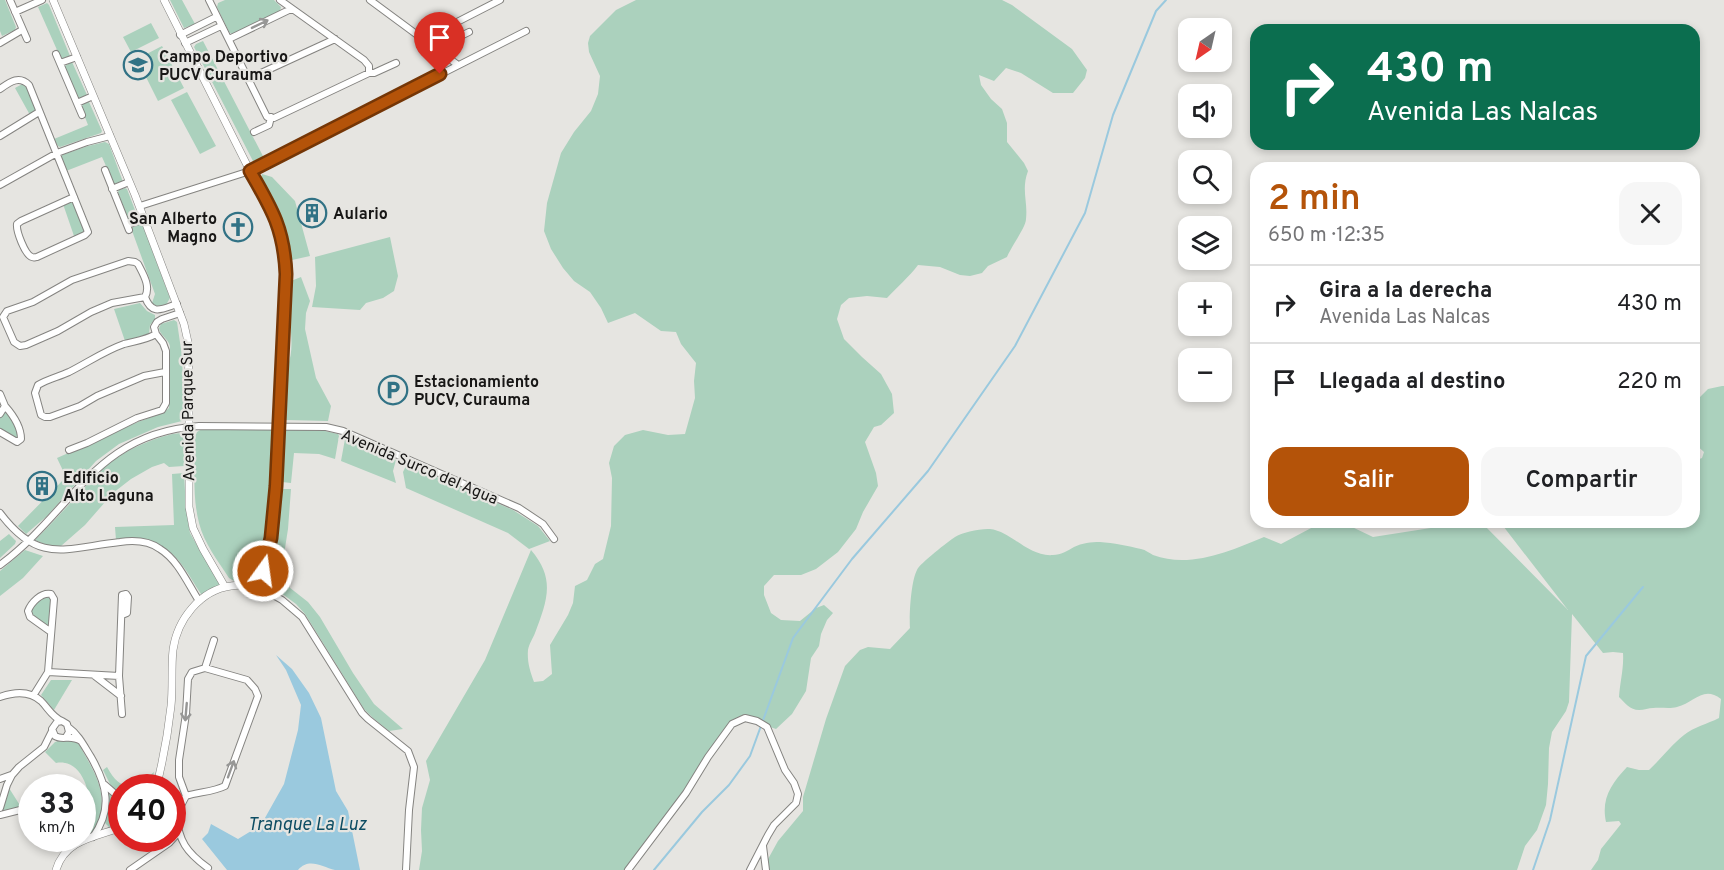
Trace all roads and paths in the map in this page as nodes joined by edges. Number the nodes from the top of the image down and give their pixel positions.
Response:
1 (10, 0) edge
2 (42, 0) edge
3 (53, 0) edge
4 (164, 0) edge
5 (280, 0) edge
6 (370, 0) edge
7 (500, 0) edge
8 (211, 1) edge
9 (291, 9) junction
10 (15, 12) junction
11 (216, 17) junction
12 (221, 26) junction
13 (22, 30) junction
14 (526, 31) dead end
15 (470, 32) dead end
16 (180, 35) junction
17 (27, 39) dead end
18 (229, 39) junction
19 (335, 39) junction
20 (424, 39) junction
21 (0, 43) edge
22 (185, 43) junction
23 (436, 48) junction
24 (56, 54) dead end
25 (77, 57) junction
26 (60, 63) junction
27 (396, 63) dead end
28 (458, 65) junction
29 (369, 73) junction
30 (248, 79) junction
31 (0, 89) edge
32 (93, 96) junction
33 (77, 103) junction
34 (39, 112) junction
35 (82, 115) dead end
36 (271, 117) junction
37 (254, 132) dead end
38 (0, 136) edge
39 (110, 136) junction
40 (57, 153) junction
41 (105, 170) dead end
42 (250, 171) junction
43 (129, 182) junction
44 (0, 185) edge
45 (112, 189) junction
46 (74, 197) junction
47 (140, 206) junction
48 (145, 219) junction
49 (146, 297) junction
50 (177, 304) junction
51 (180, 313) junction
52 (156, 334) junction
53 (165, 372) junction
54 (0, 394) edge
55 (5, 405) junction
56 (0, 414) edge
57 (278, 425) junction
58 (188, 426) junction
59 (0, 432) edge
60 (69, 450) dead end
61 (0, 513) edge
62 (554, 539) dead end
63 (27, 541) junction
64 (0, 565) edge
65 (263, 571) junction
66 (244, 585) junction
67 (225, 587) junction
68 (259, 587) junction
69 (273, 595) junction
70 (199, 601) junction
71 (122, 615) dead end
72 (51, 632) junction
73 (214, 639) dead end
74 (205, 668) junction
75 (48, 672) junction
76 (94, 675) junction
77 (119, 676) junction
78 (33, 696) junction
79 (121, 696) junction
80 (0, 697) edge
81 (42, 702) junction
82 (122, 714) dead end
83 (62, 722) junction
84 (68, 727) junction
85 (54, 732) junction
86 (66, 736) junction
87 (82, 741) junction
88 (159, 774) edge
89 (179, 774) edge
90 (12, 775) junction
91 (0, 779) edge
92 (105, 785) junction
93 (108, 788) edge
94 (186, 797) edge
95 (0, 808) edge
96 (18, 810) edge
97 (0, 815) edge
98 (103, 821) junction
99 (96, 832) edge
100 (108, 832) joint
101 (96, 836) edge
102 (763, 846) junction
103 (186, 848) edge
104 (66, 852) edge
105 (156, 852) edge
106 (208, 868) dead end
107 (57, 870) edge
108 (130, 870) edge
109 (406, 870) edge
110 (628, 870) edge
111 (750, 870) edge
112 (766, 870) edge

1 - 10 street
2 - 10 street
3 - 25 street, Avenida Parque Sur
4 - 16 street
5 - 9 street
6 - 20 street
7 - 20 street
8 - 11 street
18 -> 9 street
9 - 19 street
10 - 13 street
11 - 12 street
11 - 16 street
12 - 18 street
12 - 22 street
13 - 17 street
13 - 21 street
14 - 28 street
15 - 23 street
16 - 22 street
18 - 30 street
19 - 29 street
19 - 30 street
20 - 23 street
22 - 42 street
23 - 28 street
24 - 26 street
25 - 26 street
25 - 32 street, Avenida Parque Sur
26 - 33 street
27 - 29 street
28 - 42 street
29 - 36 street
30 - 36 street
31 - 34 street
32 - 33 street
32 - 39 street, Avenida Parque Sur
33 - 35 street
34 - 38 street
34 - 40 street
36 - 37 street
39 - 40 street
39 - 43 street, Avenida Parque Sur
40 - 44 street
40 - 46 street
41 - 45 street
42 - 47 street
42 - 57 street
43 - 45 street
43 - 47 street, Avenida Parque Sur
45 - 48 street
46 - 46 street
47 - 48 street, Avenida Parque Sur
48 - 50 street, Avenida Parque Sur
49 - 49 street
49 - 50 street
50 - 51 street, Avenida Parque Sur
51 - 52 street
51 - 58 street, Avenida Parque Sur
52 - 53 street
52 - 53 street
53 - 60 street
54 - 55 street
55 - 56 street
55 - 59 street
57 - 58 street, Avenida Surco del Agua
57 - 62 street, Avenida Surco del Agua
57 - 65 street
58 - 63 street, Avenida Surco del Agua
58 - 67 street, Avenida Parque Sur
61 - 63 street
63 - 64 street, Avenida Surco del Agua
63 - 70 street
65 - 66 street
65 - 68 street
65 - 69 street
66 - 67 street
66 - 68 street
67 - 70 street
68 - 69 street
69 - 109 street
70 - 88 street
71 - 77 street
72 - 72 street
72 - 75 street
73 - 74 street
74 -> 89 street
94 -> 74 street
75 - 76 street
75 - 78 street
76 - 77 street
76 - 79 street
77 - 79 street
78 - 80 street
78 - 81 street
79 - 82 street
81 - 83 street
81 - 85 street
83 - 84 street
83 - 85 street
84 - 86 street
84 - 87 street
85 - 86 street
85 - 90 street
86 - 87 street
87 - 92 street
90 - 91 street
90 - 95 street
92 - 93 street
92 - 98 street
96 - 97 street
98 - 99 street
98 - 100 street
100 - 101 street
102 - 110 street
102 - 111 street
102 - 112 street
103 - 106 street
104 - 107 street
105 - 108 street

